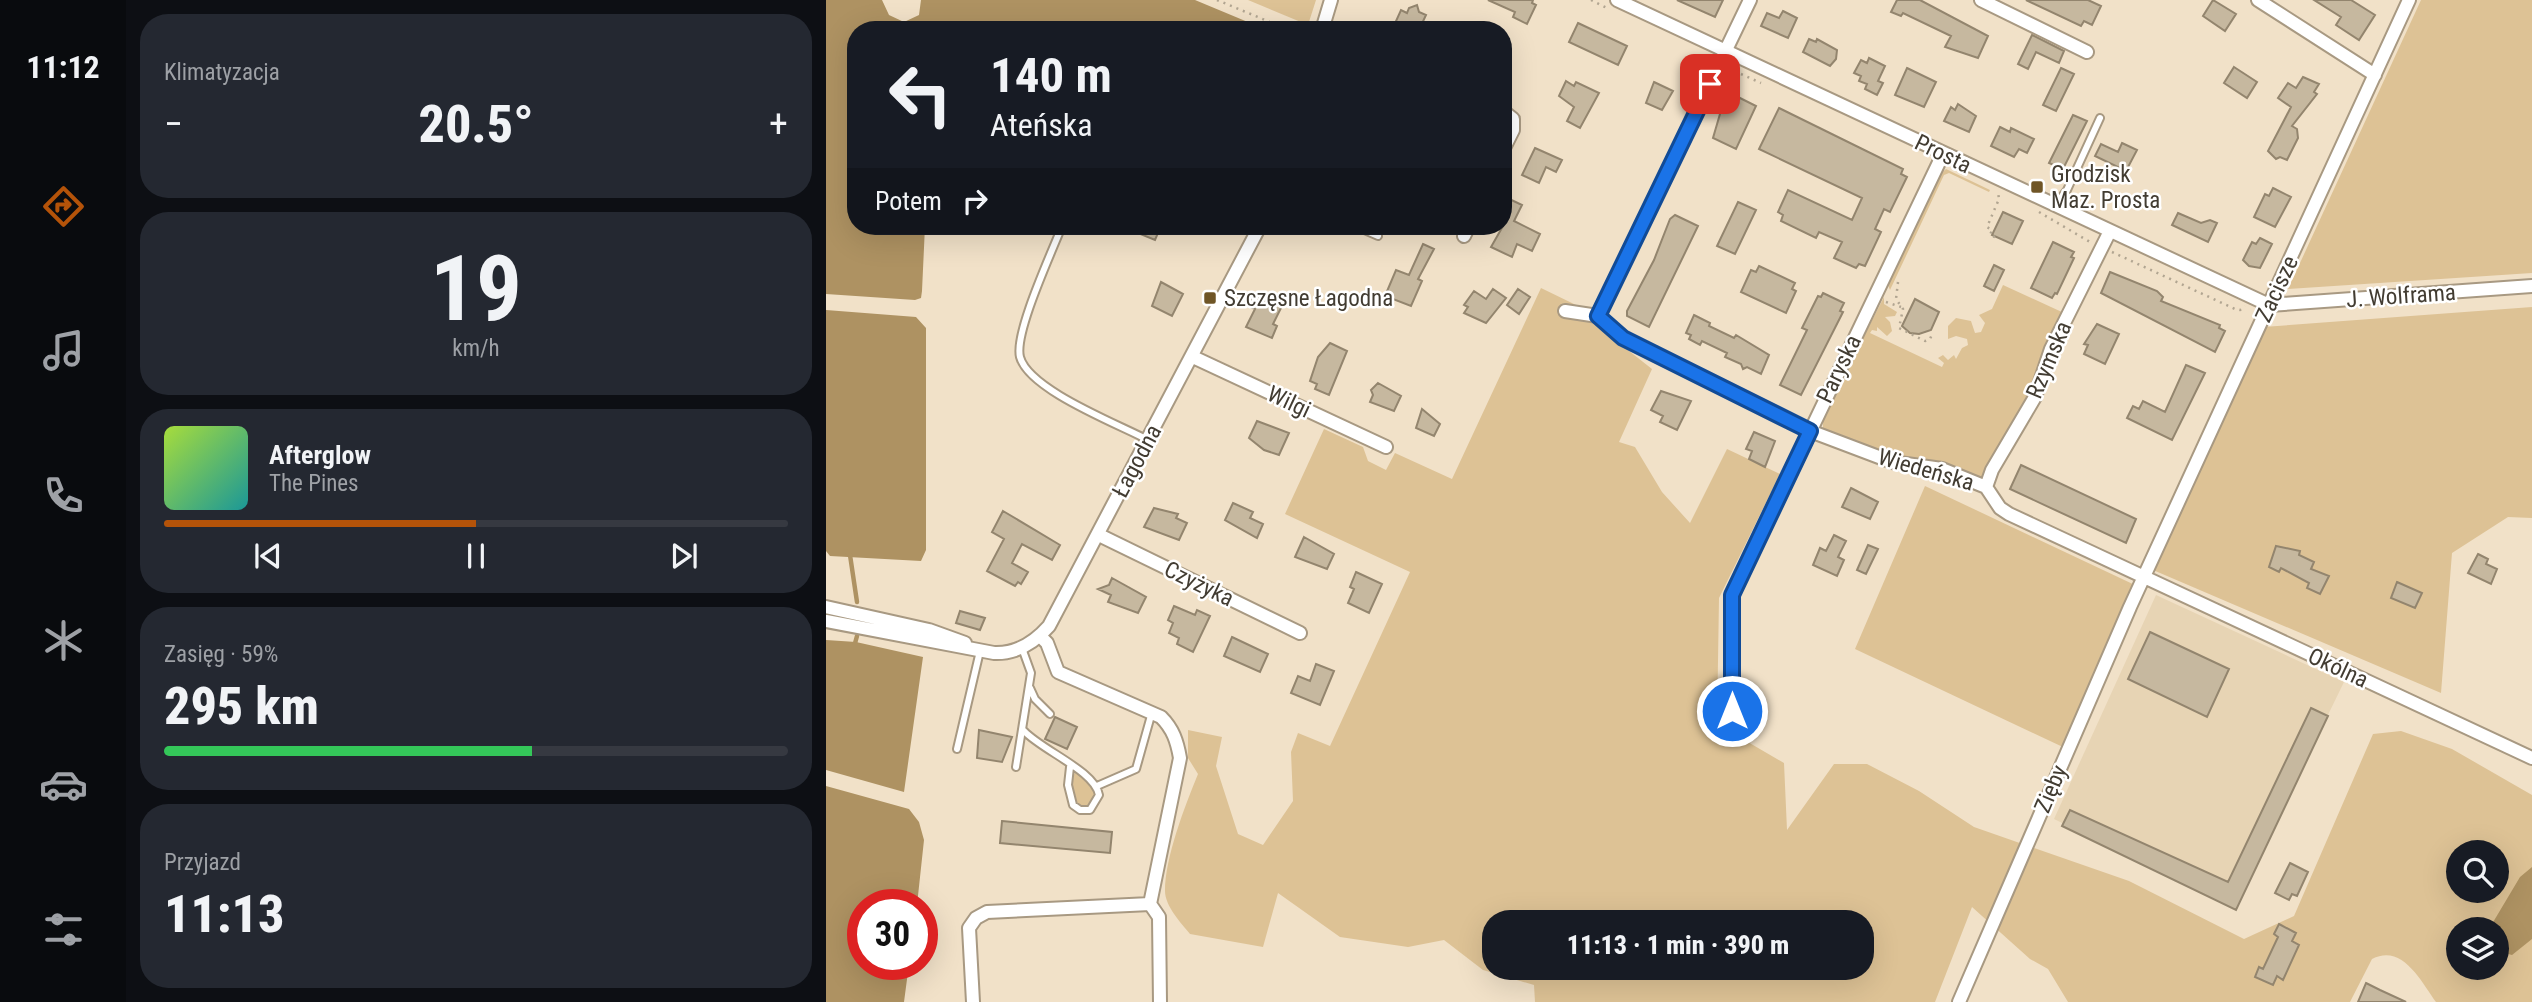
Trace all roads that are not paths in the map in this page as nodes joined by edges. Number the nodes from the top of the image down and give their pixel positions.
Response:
1 (1331, 0) edge
2 (1617, 0) edge
3 (1750, 0) edge
4 (1981, 0) edge
5 (2258, 0) edge
6 (2409, 0) edge
7 (1325, 21) edge
8 (1725, 51) junction
9 (2087, 52) dead end
10 (2375, 75) junction
11 (2100, 118) dead end
12 (1943, 154) junction
13 (2055, 205) junction
14 (2110, 231) junction
15 (1059, 235) edge
16 (1255, 235) edge
17 (2532, 286) edge
18 (2269, 305) junction
19 (1565, 311) dead end
20 (1598, 316) junction
21 (1193, 357) junction
22 (1810, 431) junction
23 (1148, 440) junction
24 (1386, 447) dead end
25 (1986, 487) junction
26 (1098, 535) junction
27 (2144, 578) junction
28 (826, 607) edge
29 (826, 621) edge
30 (1300, 633) dead end
31 (1040, 636) junction
32 (1022, 648) junction
33 (980, 651) junction
34 (1030, 686) junction
35 (1732, 711) dead end
36 (1152, 712) junction
37 (1050, 714) dead end
38 (1024, 731) junction
39 (957, 749) dead end
40 (2532, 758) edge
41 (1016, 767) dead end
42 (1070, 767) junction
43 (1097, 786) junction
44 (1150, 904) junction
45 (973, 1002) edge
46 (1160, 1002) edge
47 (1959, 1002) edge

1 - 7 street
2 - 8 street, Prosta
3 - 8 street
4 - 9 street
5 - 10 street
6 - 10 street, Zacisze
8 - 12 street, Prosta
8 - 20 street
10 - 18 street, Zacisze
11 - 13 lane
12 - 13 street, Prosta
12 - 22 street, Paryska
13 - 14 street, Prosta
14 - 18 street, Prosta
14 - 25 street, Rzymska
15 - 23 lane
16 - 21 street, Łagodna
17 - 18 street, J. Wolframa
18 - 27 street, Zacisze
19 - 20 street
20 - 22 street, Wiedeńska
21 - 23 street, Łagodna
21 - 24 street, Wilgi
22 - 25 street, Wiedeńska
22 - 35 street, Paryska
23 - 26 street, Łagodna
25 - 27 street, Wiedeńska
26 - 30 street, Czyżyka
26 - 31 street, Łagodna
27 - 40 street, Okólna
27 - 47 street, Zięby
28 - 33 street, Łagodna
29 - 33 street, Łagodna
31 - 32 street, Łagodna
31 - 36 street
32 - 33 street, Łagodna
32 - 34 lane
33 - 39 lane
34 - 37 lane
34 - 38 lane
36 - 43 lane
36 - 44 street
38 - 41 lane
38 - 42 lane
42 - 43 lane
42 - 43 lane
44 - 45 street
44 - 46 street

